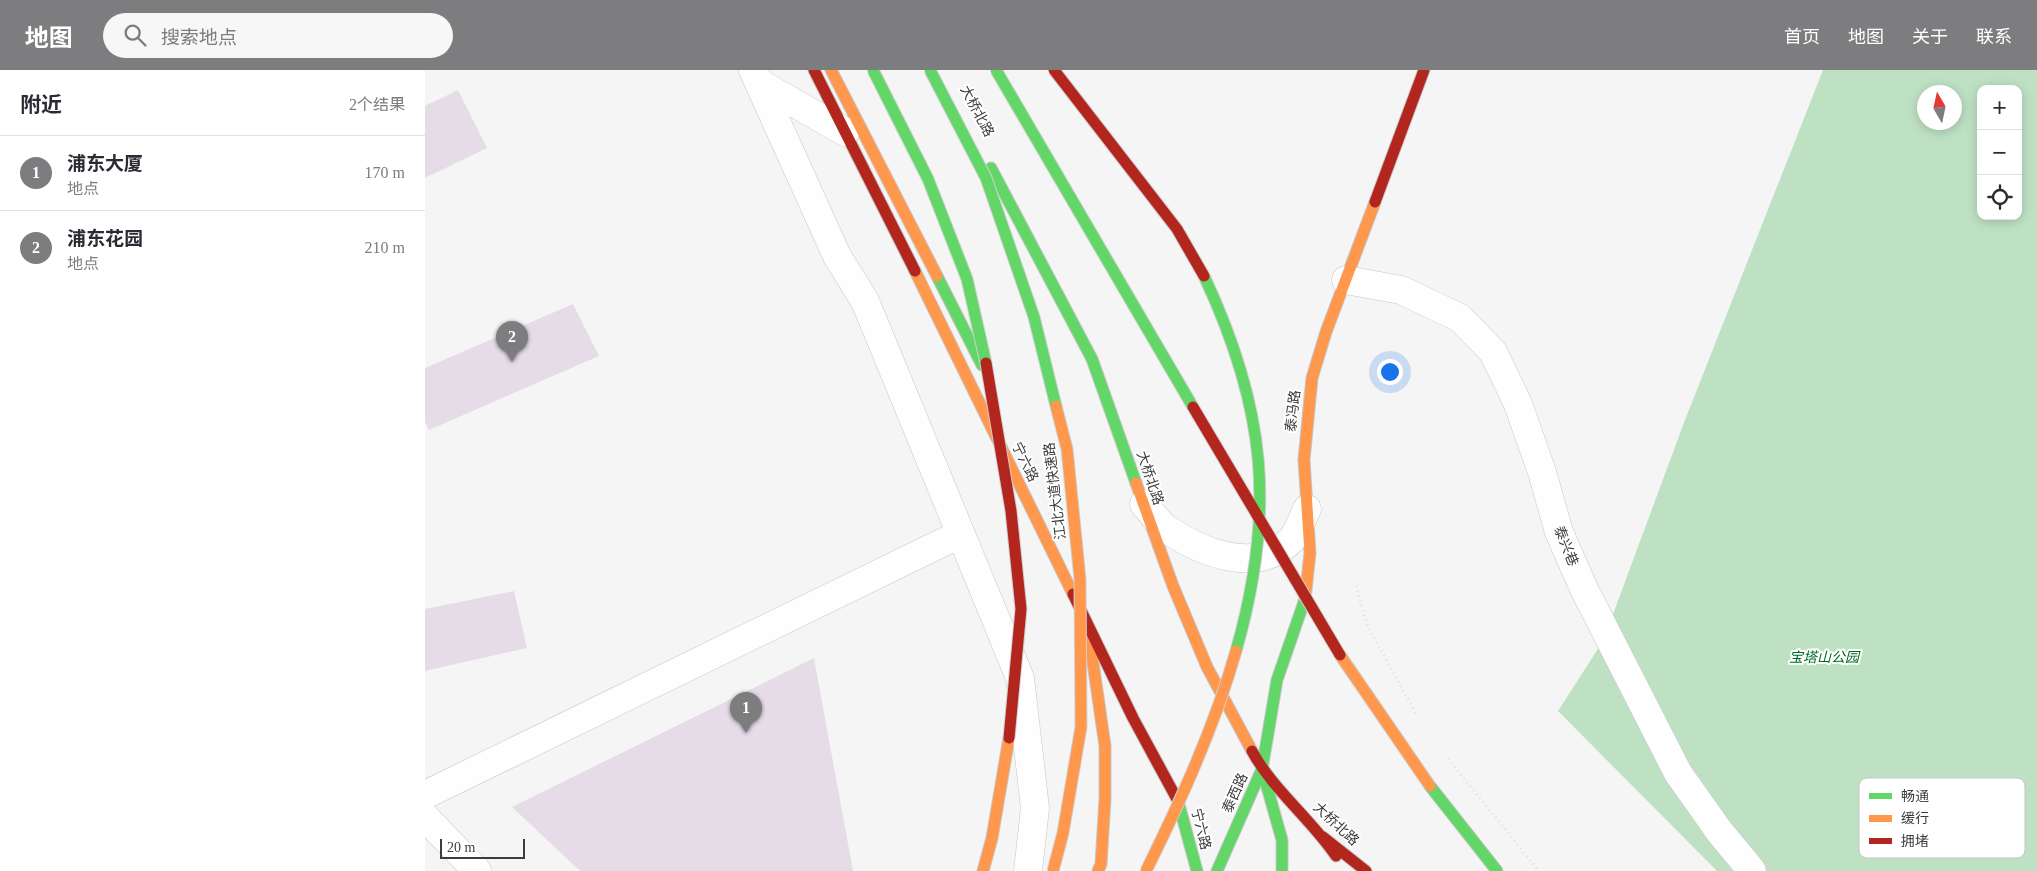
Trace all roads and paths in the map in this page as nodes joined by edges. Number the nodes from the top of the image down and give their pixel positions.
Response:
1 (814, 70) edge
2 (831, 70) edge
3 (873, 70) edge
4 (930, 70) edge
5 (939, 70) edge
6 (996, 70) edge
7 (1054, 70) edge
8 (1424, 70) edge
9 (757, 77) edge
10 (845, 132) junction
11 (1345, 280) junction
12 (991, 382) junction
13 (1144, 504) junction
14 (1307, 509) junction
15 (961, 534) junction
16 (1356, 586) dead end
17 (1088, 626) junction
18 (1421, 722) dead end
19 (1443, 753) dead end
20 (1262, 768) junction
21 (425, 795) edge
22 (425, 817) edge
23 (1323, 837) junction
24 (477, 871) edge
25 (983, 871) edge
26 (1028, 871) edge
27 (1053, 871) edge
28 (1098, 871) edge
29 (1146, 871) edge
30 (1197, 871) edge
31 (1217, 871) edge
32 (1282, 871) edge
33 (1346, 871) edge
34 (1366, 871) edge
35 (1497, 871) edge
36 (1539, 871) edge
37 (1752, 871) edge

1 - 10 main road, 宁六路
2 - 12 main road, bridge
3 - 12 main road, bridge
4 - 27 main road, 江北大道快速路, bridge
5 - 13 main road, 大桥北路
6 - 35 main road, bridge
7 - 29 main road, bridge
8 - 11 main road, 泰冯路
9 - 10 street
9 - 15 street
10 - 17 main road, 宁六路
11 - 14 main road, 泰冯路
11 - 37 street, 泰兴巷
12 - 25 main road, bridge
13 - 14 street
13 - 20 main road, 大桥北路
14 - 20 main road, 泰冯路
15 - 21 street
15 - 26 street
16 - 18 path
17 - 28 main road
17 - 30 main road, 宁六路
19 - 36 path
20 - 23 main road, 大桥北路
20 - 31 main road, 泰西路
20 - 32 main road, 泰西路
22 - 24 street
23 - 33 main road
23 - 34 main road, 大桥北路

